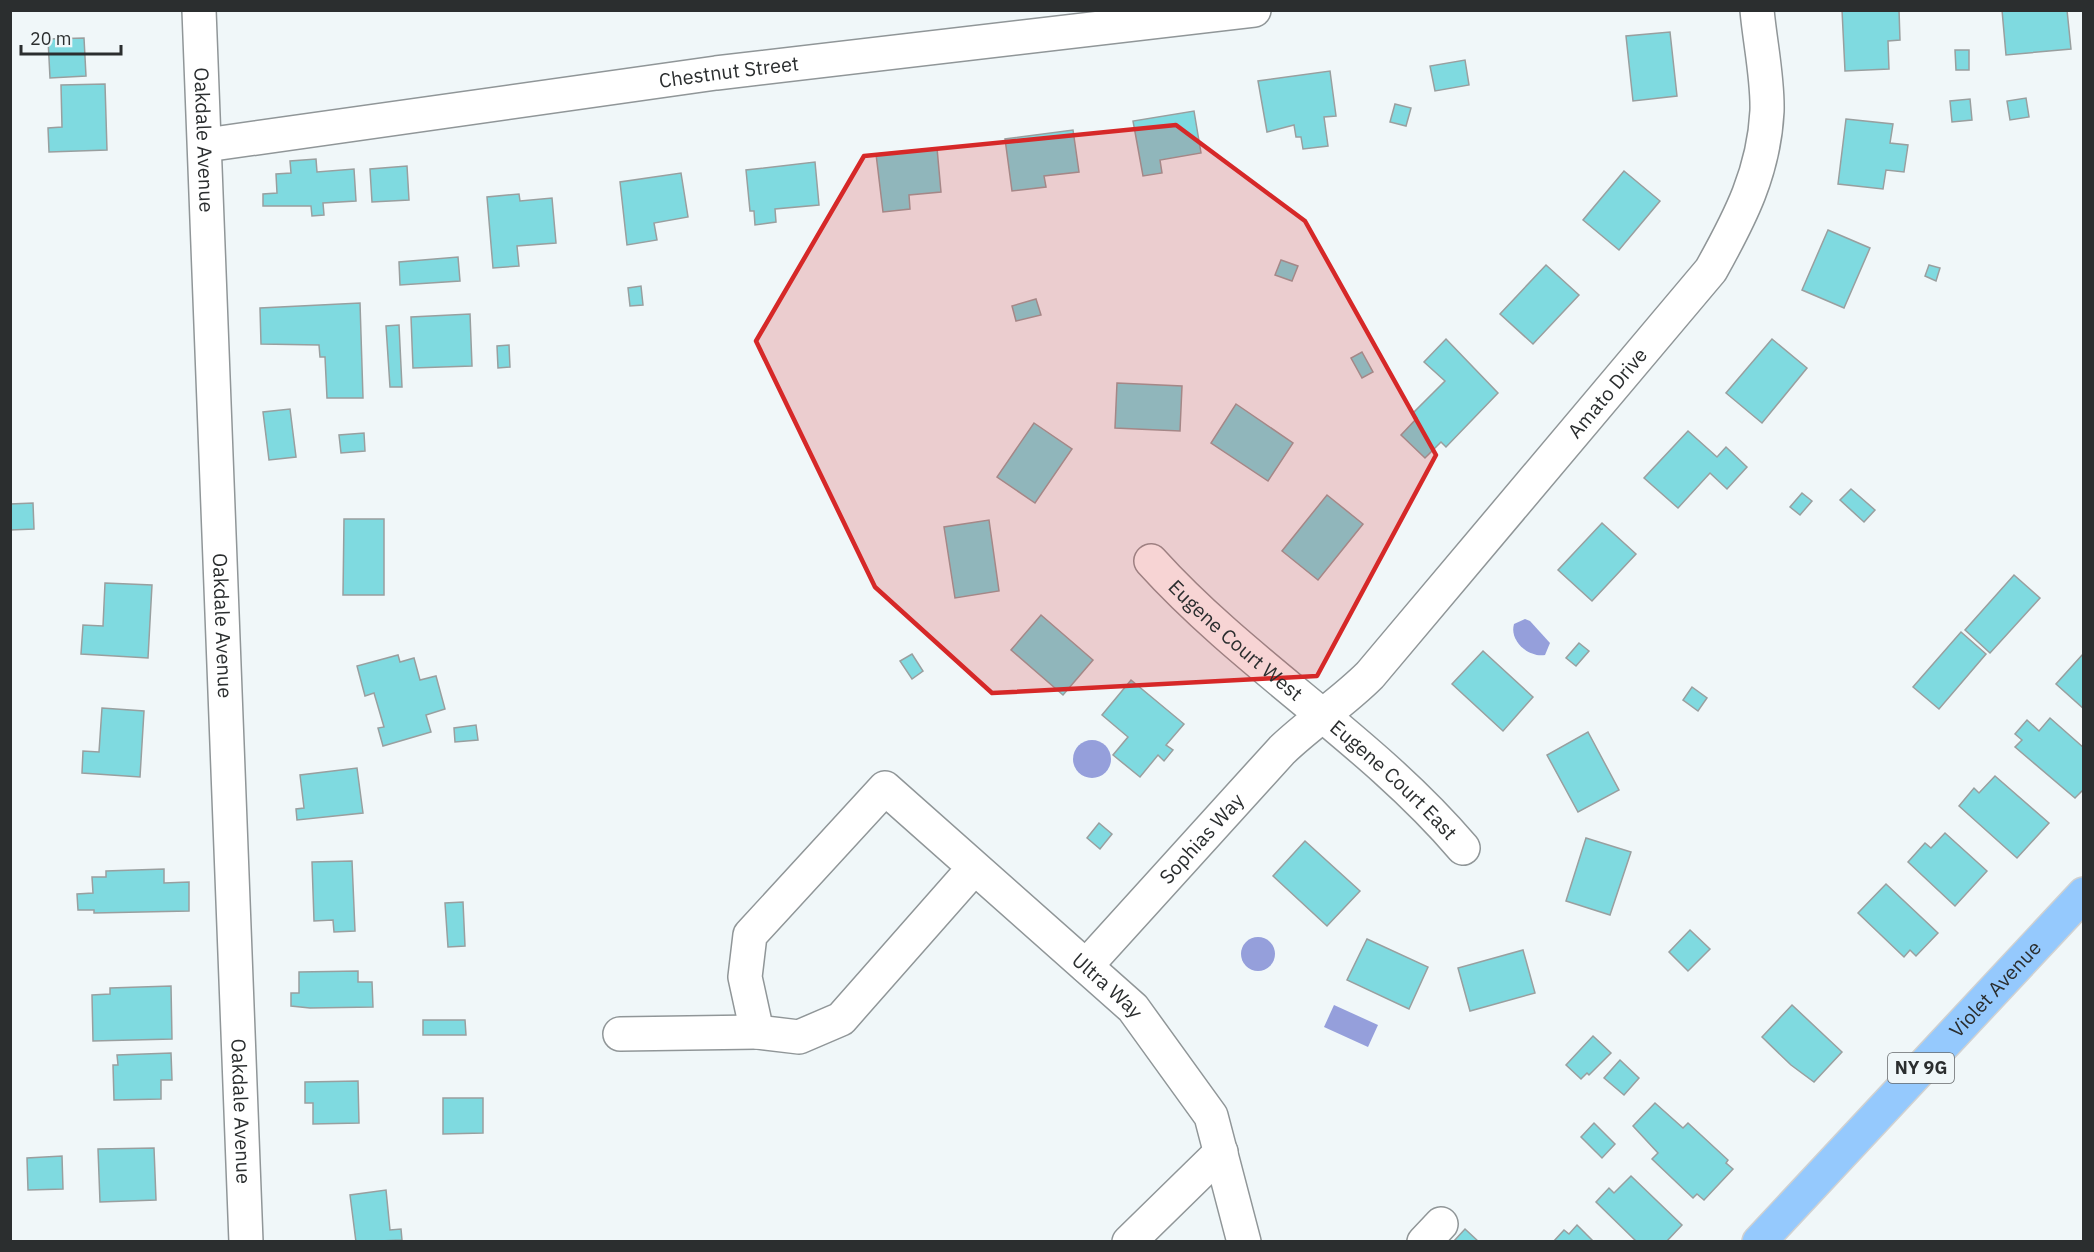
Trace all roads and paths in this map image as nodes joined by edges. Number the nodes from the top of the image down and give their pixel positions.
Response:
1 (199, 10) edge
2 (1254, 10) edge
3 (1757, 10) edge
4 (206, 145) junction
5 (1151, 561) dead end
6 (1322, 716) junction
7 (1463, 848) dead end
8 (974, 868) junction
9 (2084, 894) edge
10 (1086, 966) junction
11 (757, 1032) junction
12 (620, 1034) dead end
13 (1221, 1152) junction
14 (246, 1242) edge
15 (1130, 1242) edge
16 (1244, 1242) edge
17 (1759, 1242) edge

1 - 4 street, Oakdale Avenue
2 - 4 street, Chestnut Street
3 - 6 street, Amato Drive
4 - 14 street, Oakdale Avenue
5 - 6 street, Eugene Court West
6 - 7 street, Eugene Court East
6 - 10 street, Sophias Way
8 - 10 street, Ultra Way
8 - 11 street
8 - 11 street, Ultra Way
9 - 17 main road, Violet Avenue / NY 9G
10 - 13 street, Ultra Way
11 - 12 street
13 - 15 street
13 - 16 street, Ultra Way

